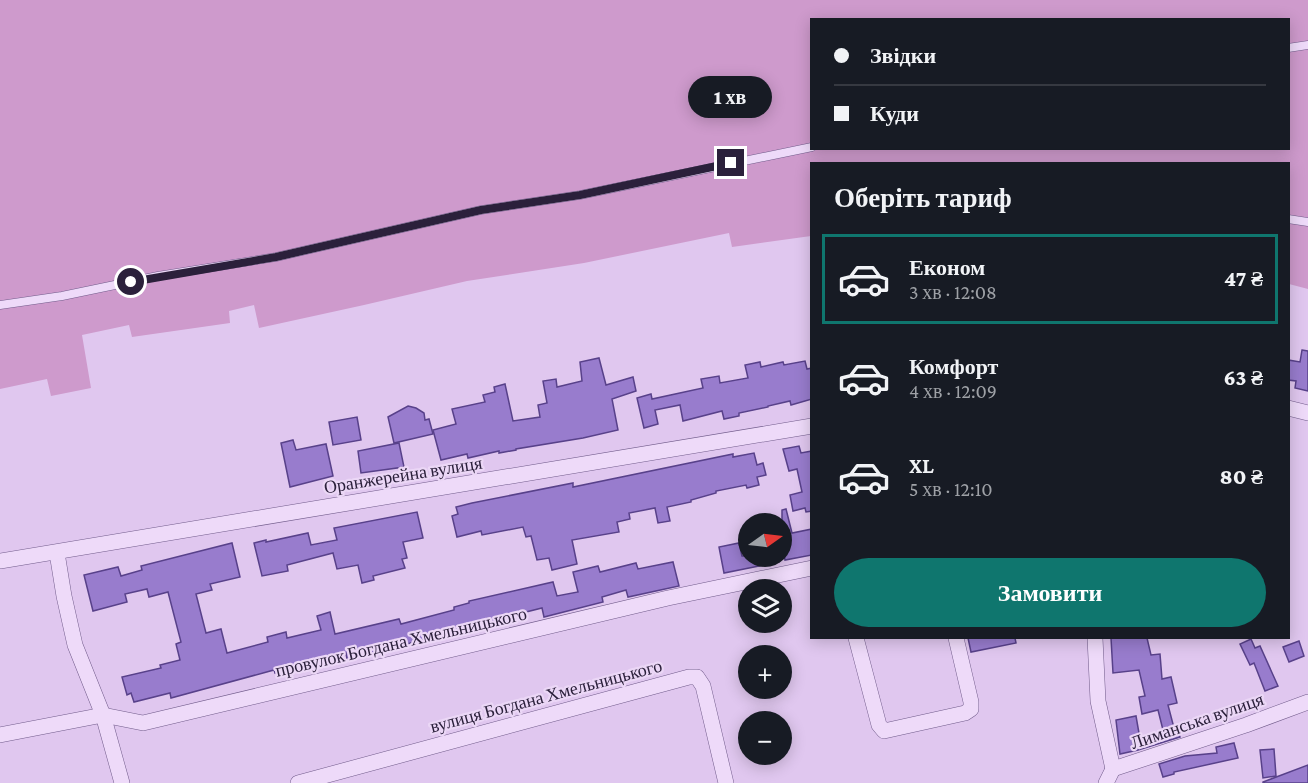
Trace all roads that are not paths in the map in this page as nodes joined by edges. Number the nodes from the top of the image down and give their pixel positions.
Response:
1 (1308, 45) edge
2 (1290, 48) edge
3 (810, 147) edge
4 (1290, 219) edge
5 (1308, 222) edge
6 (0, 305) edge
7 (1290, 408) edge
8 (1308, 413) edge
9 (810, 426) edge
10 (57, 553) junction
11 (0, 561) edge
12 (810, 568) edge
13 (856, 639) edge
14 (956, 639) edge
15 (1095, 639) edge
16 (1308, 702) edge
17 (103, 715) junction
18 (0, 735) edge
19 (1109, 776) edge
20 (122, 783) edge
21 (298, 783) edge
22 (726, 783) edge

1 - 2 lane
3 - 6 lane
4 - 5 lane
7 - 8 street
9 - 10 street, Оранжерейна вулиця
10 - 11 street, Оранжерейна вулиця
10 - 17 street
12 - 17 street, провулок Богдана Хмельницького
13 - 14 street
15 - 19 street
16 - 19 street, Лиманська вулиця
17 - 18 street, провулок Богдана Хмельницького
17 - 20 street
21 - 22 street, вулиця Богдана Хмельницького

